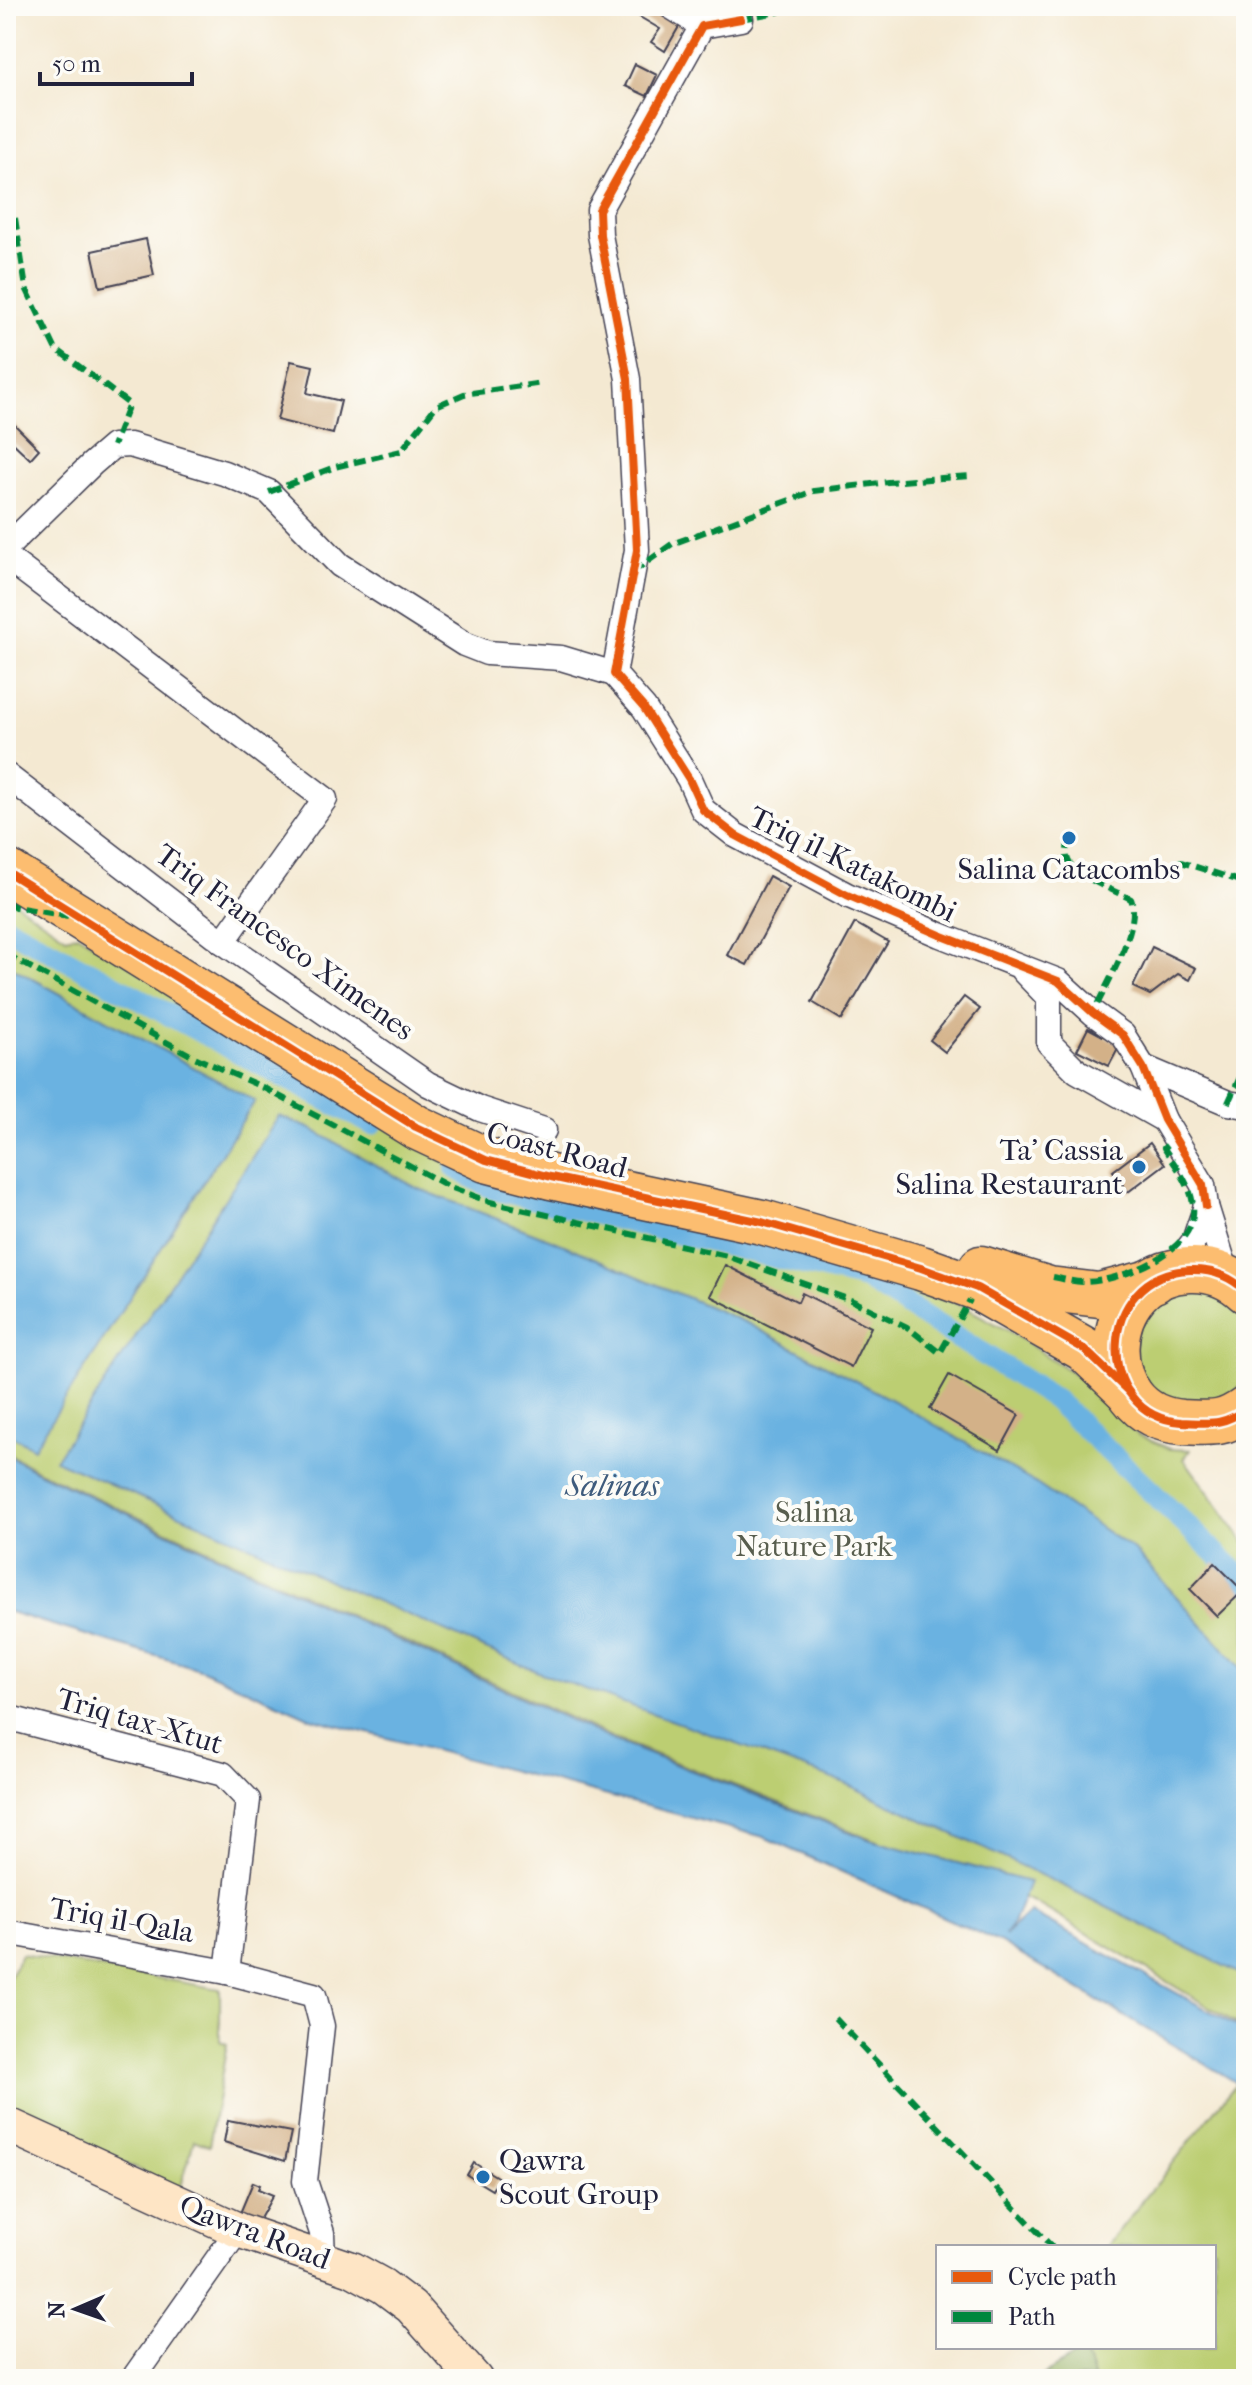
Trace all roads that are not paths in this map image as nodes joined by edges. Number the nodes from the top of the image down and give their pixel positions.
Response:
1 (670, 6) edge
2 (741, 19) dead end
3 (702, 26) junction
4 (6, 548) edge
5 (6, 557) edge
6 (614, 674) junction
7 (6, 775) edge
8 (6, 857) edge
9 (6, 871) edge
10 (223, 942) junction
11 (1020, 968) junction
12 (1143, 1067) junction
13 (1152, 1090) junction
14 (1246, 1106) edge
15 (1246, 1115) edge
16 (1164, 1120) junction
17 (544, 1130) dead end
18 (1206, 1206) junction
19 (1161, 1277) junction
20 (1239, 1283) edge
21 (1129, 1392) junction
22 (1246, 1409) edge
23 (1200, 1423) junction
24 (1246, 1453) edge
25 (6, 1717) edge
26 (6, 1932) edge
27 (227, 1972) junction
28 (6, 2124) edge
29 (238, 2230) junction
30 (323, 2260) junction
31 (133, 2379) edge
32 (475, 2379) edge

1 - 3 street
2 - 3 street
3 - 6 street
4 - 6 street
5 - 10 street
6 - 11 street, Triq il-Katakombi
7 - 10 street, Triq Francesco Ximenes
8 - 19 highway, Coast Road
9 - 21 highway, Coast Road
10 - 17 street, Triq Francesco Ximenes
11 - 12 street, Triq il-Katakombi
11 - 16 street, Triq il-Katakombi
12 - 13 street, Triq il-Katakombi
12 - 14 street
13 - 15 street
13 - 16 street, Triq il-Katakombi
16 - 18 street, Triq il-Katakombi
18 - 19 street
18 - 20 street, Triq il-Katakombi
19 - 20 highway, Coast Road
19 - 21 highway
21 - 23 highway, Coast Road
22 - 23 highway
23 - 24 highway
25 - 27 street, Triq tax-Xtut
26 - 27 street, Triq il-Qala
27 - 30 street, Triq il-Qala
28 - 29 street, Qawra Road
29 - 30 street, Qawra Road
29 - 31 street
30 - 32 street, Qawra Road

